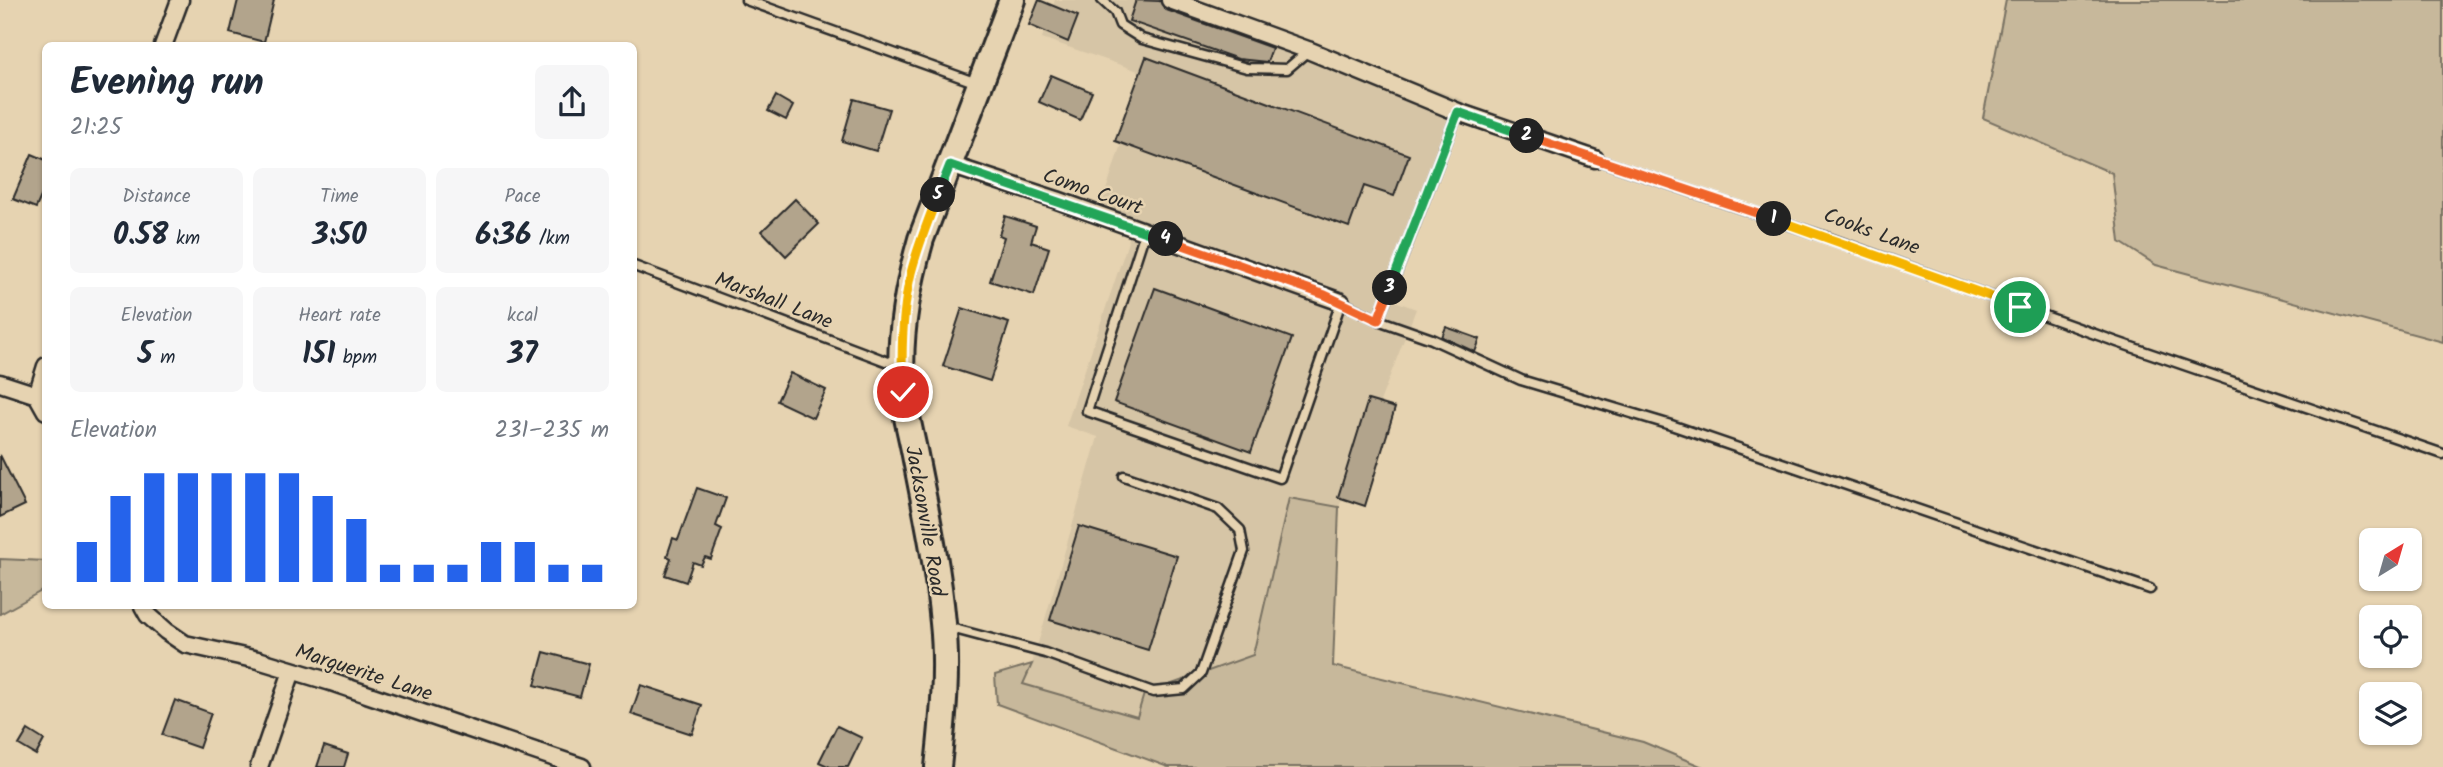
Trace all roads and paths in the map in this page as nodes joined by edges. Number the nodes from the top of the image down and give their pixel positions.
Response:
1 (180, 0) edge
2 (746, 0) edge
3 (1012, 0) edge
4 (1102, 0) edge
5 (1170, 0) edge
6 (164, 42) edge
7 (1308, 50) junction
8 (980, 84) junction
9 (1458, 112) junction
10 (1595, 159) joint
11 (950, 165) junction
12 (1145, 232) junction
13 (637, 267) edge
14 (1341, 302) junction
15 (1378, 320) junction
16 (902, 367) junction
17 (42, 379) edge
18 (0, 383) edge
19 (37, 395) junction
20 (42, 404) edge
21 (2443, 454) edge
22 (1124, 476) dead end
23 (2150, 589) dead end
24 (145, 609) edge
25 (944, 626) junction
26 (292, 671) junction
27 (259, 767) edge
28 (582, 767) edge
29 (938, 767) edge

1 - 6 street
2 - 8 lane
3 - 8 main road, Jacksonville Road
4 - 7 lane
5 - 7 street, Cooks Lane
7 - 9 street, Cooks Lane
8 - 11 main road, Jacksonville Road
9 - 10 street, Cooks Lane
9 - 15 lane
10 - 21 lane, Cooks Lane
11 - 12 street, Como Court
11 - 16 main road, Jacksonville Road
12 - 14 street, Como Court
12 - 14 lane
13 - 16 lane, Marshall Lane
14 - 15 lane
15 - 23 lane
16 - 25 main road, Jacksonville Road
17 - 19 street
18 - 19 street
19 - 20 street
22 - 25 lane
24 - 26 street, Marguerite Lane
25 - 29 main road, Jacksonville Road
26 - 27 street
26 - 28 street, Marguerite Lane

